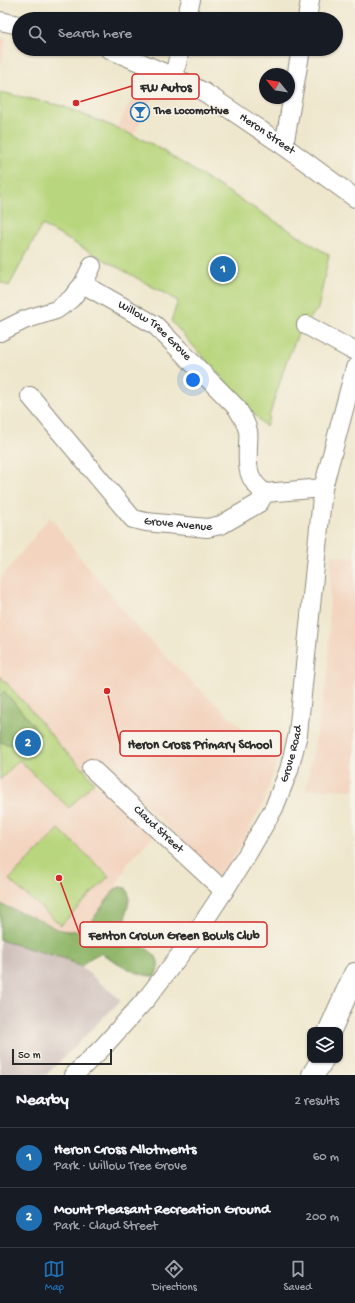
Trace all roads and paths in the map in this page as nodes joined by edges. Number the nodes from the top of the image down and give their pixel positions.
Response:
1 (191, 0) edge
2 (310, 0) edge
3 (188, 12) edge
4 (308, 12) edge
5 (0, 21) edge
6 (12, 24) edge
7 (125, 56) edge
8 (178, 56) edge
9 (300, 56) edge
10 (174, 77) junction
11 (284, 146) junction
12 (355, 198) edge
13 (92, 266) dead end
14 (83, 284) junction
15 (306, 325) dead end
16 (0, 332) edge
17 (355, 350) edge
18 (355, 368) edge
19 (30, 396) dead end
20 (323, 488) junction
21 (265, 493) junction
22 (91, 768) dead end
23 (224, 891) junction
24 (355, 974) edge
25 (355, 1001) edge
26 (331, 1027) edge
27 (340, 1027) edge
28 (317, 1063) edge
29 (320, 1063) edge
30 (74, 1075) edge
31 (312, 1075) edge

1 - 3 street
2 - 4 street
5 - 6 street
7 - 10 street, Heron Street
8 - 10 street
9 - 11 street
10 - 11 street, Heron Street
11 - 12 street, Heron Street
13 - 14 street
14 - 16 street
14 - 21 street, Willow Tree Grove
15 - 17 street
18 - 20 street, Grove Road
19 - 21 street, Grove Avenue
20 - 21 street
20 - 23 street, Grove Road
22 - 23 street, Claud Street
23 - 30 street, Grove Road
24 - 26 highway
25 - 27 highway
28 - 31 highway
29 - 31 highway

